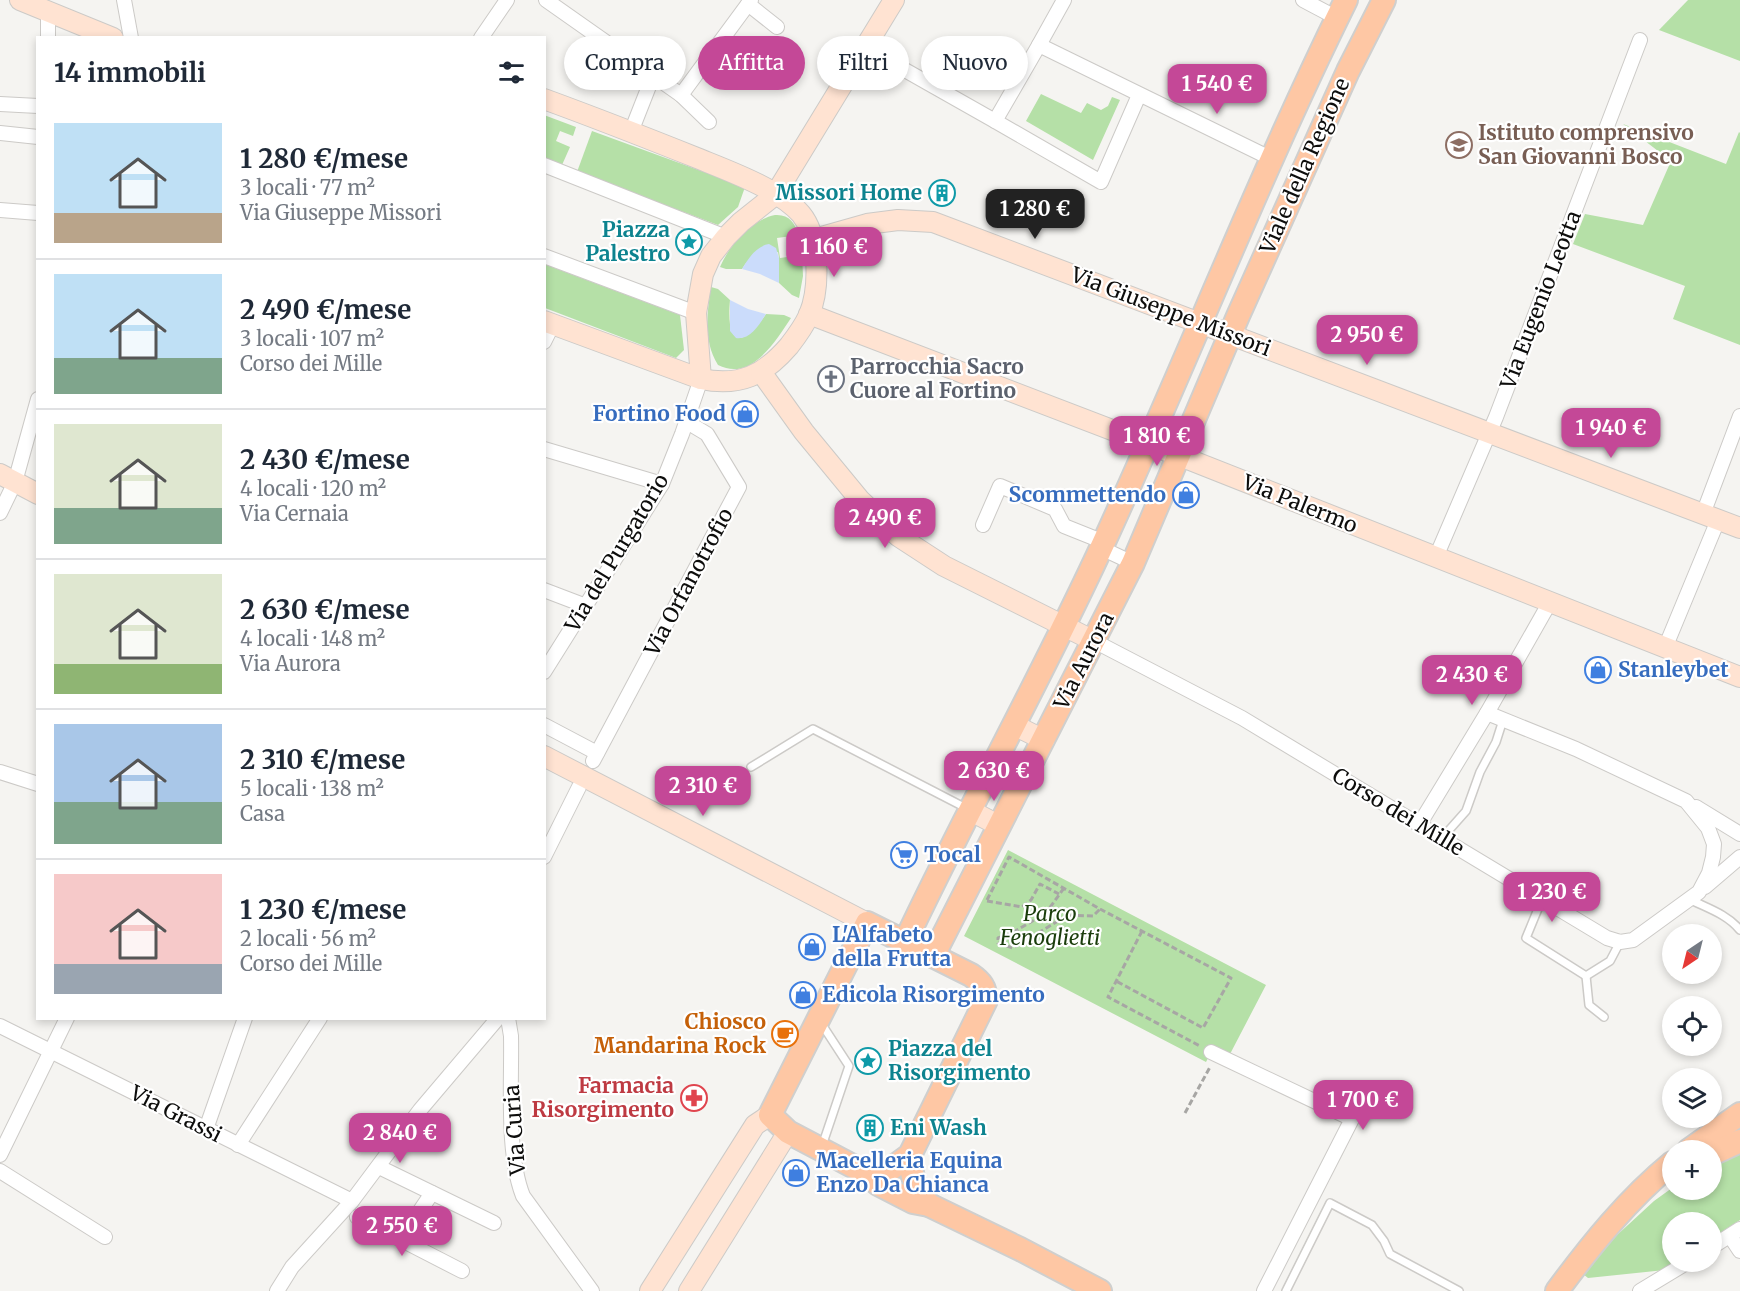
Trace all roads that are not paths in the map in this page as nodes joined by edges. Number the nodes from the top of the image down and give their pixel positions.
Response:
1 (20, 0) edge
2 (124, 0) edge
3 (507, 0) edge
4 (546, 0) edge
5 (894, 0) edge
6 (1064, 0) edge
7 (1303, 0) edge
8 (1384, 0) edge
9 (749, 2) edge
10 (1342, 9) edge
11 (48, 11) junction
12 (777, 27) dead end
13 (48, 36) edge
14 (108, 36) edge
15 (131, 36) edge
16 (482, 36) edge
17 (597, 36) edge
18 (873, 36) edge
19 (1640, 40) dead end
20 (1039, 45) junction
21 (909, 72) edge
22 (648, 90) edge
23 (674, 90) edge
24 (840, 90) edge
25 (681, 95) junction
26 (1144, 97) junction
27 (546, 100) edge
28 (0, 104) edge
29 (36, 106) edge
30 (990, 118) junction
31 (709, 122) dead end
32 (634, 125) junction
33 (0, 133) edge
34 (36, 137) edge
35 (1272, 159) junction
36 (546, 166) edge
37 (775, 195) junction
38 (0, 210) edge
39 (36, 213) edge
40 (823, 236) junction
41 (726, 237) junction
42 (546, 257) edge
43 (696, 314) junction
44 (817, 317) junction
45 (1201, 323) junction
46 (547, 331) edge
47 (1230, 334) junction
48 (761, 372) junction
49 (698, 387) junction
50 (36, 404) edge
51 (1740, 416) edge
52 (687, 422) junction
53 (1490, 433) junction
54 (1149, 444) junction
55 (546, 450) edge
56 (1180, 456) junction
57 (8, 478) edge
58 (662, 484) junction
59 (36, 493) edge
60 (0, 513) edge
61 (1710, 517) junction
62 (983, 525) dead end
63 (1740, 528) edge
64 (1103, 545) junction
65 (1436, 557) junction
66 (1133, 562) junction
67 (546, 591) edge
68 (1550, 602) junction
69 (586, 606) junction
70 (1064, 626) junction
71 (1094, 641) junction
72 (1665, 648) junction
73 (546, 669) edge
74 (1740, 677) edge
75 (1486, 713) junction
76 (1503, 720) junction
77 (1014, 725) junction
78 (546, 726) edge
79 (1044, 740) junction
80 (546, 757) edge
81 (752, 767) dead end
82 (0, 772) edge
83 (36, 783) edge
84 (579, 787) dead end
85 (1686, 801) junction
86 (971, 811) junction
87 (1419, 825) junction
88 (1000, 826) junction
89 (1740, 834) edge
90 (1442, 838) junction
91 (546, 853) edge
92 (1740, 857) edge
93 (1694, 896) junction
94 (1542, 899) junction
95 (867, 923) junction
96 (1740, 930) edge
97 (905, 942) junction
98 (1620, 942) junction
99 (933, 956) junction
100 (1586, 976) junction
101 (1604, 1017) dead end
102 (818, 1019) junction
103 (66, 1020) edge
104 (244, 1020) edge
105 (319, 1020) edge
106 (496, 1020) edge
107 (508, 1020) edge
108 (0, 1026) edge
109 (51, 1051) junction
110 (1214, 1053) road end
111 (1740, 1114) edge
112 (770, 1115) junction
113 (206, 1129) junction
114 (788, 1132) junction
115 (1703, 1140) edge
116 (1740, 1141) edge
117 (238, 1145) junction
118 (821, 1149) junction
119 (1722, 1149) edge
120 (0, 1155) edge
121 (910, 1155) junction
122 (379, 1167) junction
123 (0, 1171) edge
124 (864, 1172) junction
125 (1662, 1172) edge
126 (1662, 1186) edge
127 (432, 1193) junction
128 (352, 1201) junction
129 (929, 1205) junction
130 (357, 1217) dead end
131 (494, 1223) dead end
132 (1611, 1224) junction
133 (1735, 1232) edge
134 (105, 1237) dead end
135 (401, 1239) junction
136 (1722, 1240) edge
137 (1740, 1251) edge
138 (462, 1271) dead end
139 (1671, 1272) edge
140 (277, 1291) edge
141 (592, 1291) edge
142 (650, 1291) edge
143 (689, 1291) edge
144 (1100, 1291) edge
145 (1264, 1291) edge
146 (1286, 1291) edge
147 (1460, 1291) edge
148 (1557, 1291) edge
149 (1640, 1291) edge

1 - 11 main road
2 - 15 street
3 - 16 street
4 - 17 street
5 - 18 main road
6 - 20 street
7 - 10 street
8 - 47 main road, Viale della Regione
9 - 12 street
9 - 25 street
10 - 35 main road, Via Aurora
11 - 13 street
11 - 14 main road
19 - 53 street, Via Eugenio Leotta
20 - 26 street
20 - 30 street
21 - 30 street
22 - 32 street
23 - 25 street
24 - 37 main road
25 - 31 street
26 - 30 street
26 - 35 street
27 - 32 main road
28 - 29 street
32 - 37 main road
33 - 34 street
35 - 45 main road, Via Aurora
36 - 41 street
37 - 40 main road
37 - 41 main road
38 - 39 street
40 - 44 main road
40 - 45 main road, Via Giuseppe Missori
41 - 43 main road
42 - 43 street
43 - 49 main road
44 - 48 main road
44 - 54 main road, Via Palermo
45 - 47 main road, Via Giuseppe Missori
45 - 54 main road, Via Aurora
46 - 49 main road
47 - 53 main road, Via Giuseppe Missori
47 - 56 main road, Viale della Regione
48 - 49 main road
48 - 70 main road
49 - 52 street, Via del Purgatorio
50 - 57 street
51 - 61 street
52 - 58 street, Via del Purgatorio
52 - 78 street, Via Orfanotrofio
53 - 61 main road, Via Giuseppe Missori
53 - 65 street, Via Eugenio Leotta
54 - 56 main road, Via Palermo
54 - 64 main road, Via Aurora
55 - 58 street
56 - 65 main road, Via Palermo
56 - 66 main road, Via Aurora
57 - 59 main road
57 - 60 street
58 - 69 street, Via del Purgatorio
61 - 63 main road, Via Giuseppe Missori
61 - 72 street
62 - 64 street
64 - 66 street
64 - 70 main road, Via Aurora
65 - 68 main road, Via Palermo
66 - 71 main road, Via Aurora
67 - 69 street
68 - 72 main road, Via Palermo
68 - 75 street
69 - 73 street, Via del Purgatorio
70 - 71 main road
70 - 77 main road, Via Aurora
71 - 79 main road, Via Aurora
71 - 87 street, Corso dei Mille
72 - 74 main road, Via Palermo
75 - 76 street
75 - 87 street
76 - 85 street
76 - 90 lane
77 - 79 main road
77 - 86 main road, Via Aurora
79 - 88 main road, Via Aurora
80 - 95 main road
81 - 86 lane
82 - 83 street
84 - 91 street
85 - 89 street
85 - 93 street
86 - 88 main road
86 - 97 main road, Via Aurora
87 - 90 street, Corso dei Mille
88 - 99 main road, Via Aurora
90 - 94 street, Corso dei Mille
92 - 93 street
93 - 96 lane
93 - 98 street
94 - 98 street, Corso dei Mille
94 - 100 lane
95 - 97 main road
95 - 102 main road
97 - 99 main road
98 - 100 lane
99 - 121 main road
100 - 101 lane
102 - 112 main road
102 - 118 lane
103 - 109 street
104 - 113 street
105 - 117 street
106 - 122 street
107 - 141 street, Via Curia
108 - 109 street, Via Grassi
109 - 113 street, Via Grassi
109 - 120 street
110 - 145 street
111 - 115 main road
112 - 114 main road
112 - 142 main road
113 - 117 street, Via Grassi
114 - 118 main road
114 - 143 main road
116 - 119 main road
117 - 128 street, Via Grassi
118 - 124 main road
121 - 124 main road
121 - 129 main road
122 - 127 street
122 - 128 street
123 - 134 street
124 - 129 main road
125 - 132 main road
126 - 132 main road
127 - 131 street
127 - 135 street
128 - 140 street
129 - 144 main road
130 - 135 street
132 - 148 main road
133 - 136 street
133 - 137 street
135 - 138 street
139 - 149 street
146 - 147 lane

